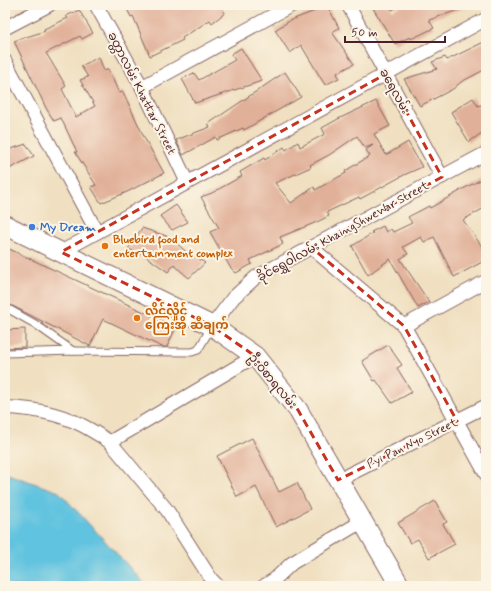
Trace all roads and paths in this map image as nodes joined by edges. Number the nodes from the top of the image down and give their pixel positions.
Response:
1 (48, 5) edge
2 (96, 5) edge
3 (292, 5) edge
4 (348, 5) edge
5 (486, 19) edge
6 (5, 28) edge
7 (5, 61) edge
8 (386, 74) junction
9 (142, 87) junction
10 (486, 153) edge
11 (442, 177) junction
12 (188, 182) junction
13 (5, 225) edge
14 (97, 232) junction
15 (312, 248) junction
16 (61, 252) junction
17 (486, 280) edge
18 (5, 307) edge
19 (212, 326) junction
20 (404, 326) junction
21 (74, 351) junction
22 (5, 353) edge
23 (255, 356) junction
24 (486, 406) edge
25 (5, 408) edge
26 (457, 421) junction
27 (110, 442) junction
28 (486, 474) edge
29 (338, 480) junction
30 (361, 522) junction
31 (218, 586) edge
32 (264, 586) edge
33 (400, 586) edge

1 - 6 street
2 - 9 street, ခတ္တာလမ်း Khattar Street
3 - 9 street
4 - 8 street, ခရေလမ်း
5 - 8 street
7 - 14 street
8 - 11 street, ခရေလမ်း
8 - 12 street
9 - 12 street, ခတ္တာလမ်း Khattar Street
10 - 11 street, ခိုင်ရွှေဝါလမ်း KhaingShweWar Street
11 - 15 street, ခိုင်ရွှေဝါလမ်း KhaingShweWar Street
12 - 14 street
13 - 16 main road, ဦးဝိစာရလမ်း
14 - 16 street
15 - 19 street, ခိုင်ရွှေဝါလမ်း KhaingShweWar Street
15 - 20 street
16 - 19 main road, ဦးဝိစာရလမ်း
17 - 20 street
18 - 21 lane
19 - 21 lane
19 - 23 main road, ဦးဝိစာရလမ်း
20 - 26 street
21 - 22 lane
23 - 27 street
23 - 29 main road, ဦးဝိစာရလမ်း
24 - 26 street, Pyi Pan Nyo Street
25 - 27 street
26 - 28 street
26 - 29 street, Pyi Pan Nyo Street
27 - 31 street
29 - 30 main road, ဦးဝိစာရလမ်း
30 - 32 street
30 - 33 main road, ဦးဝိစာရလမ်း

